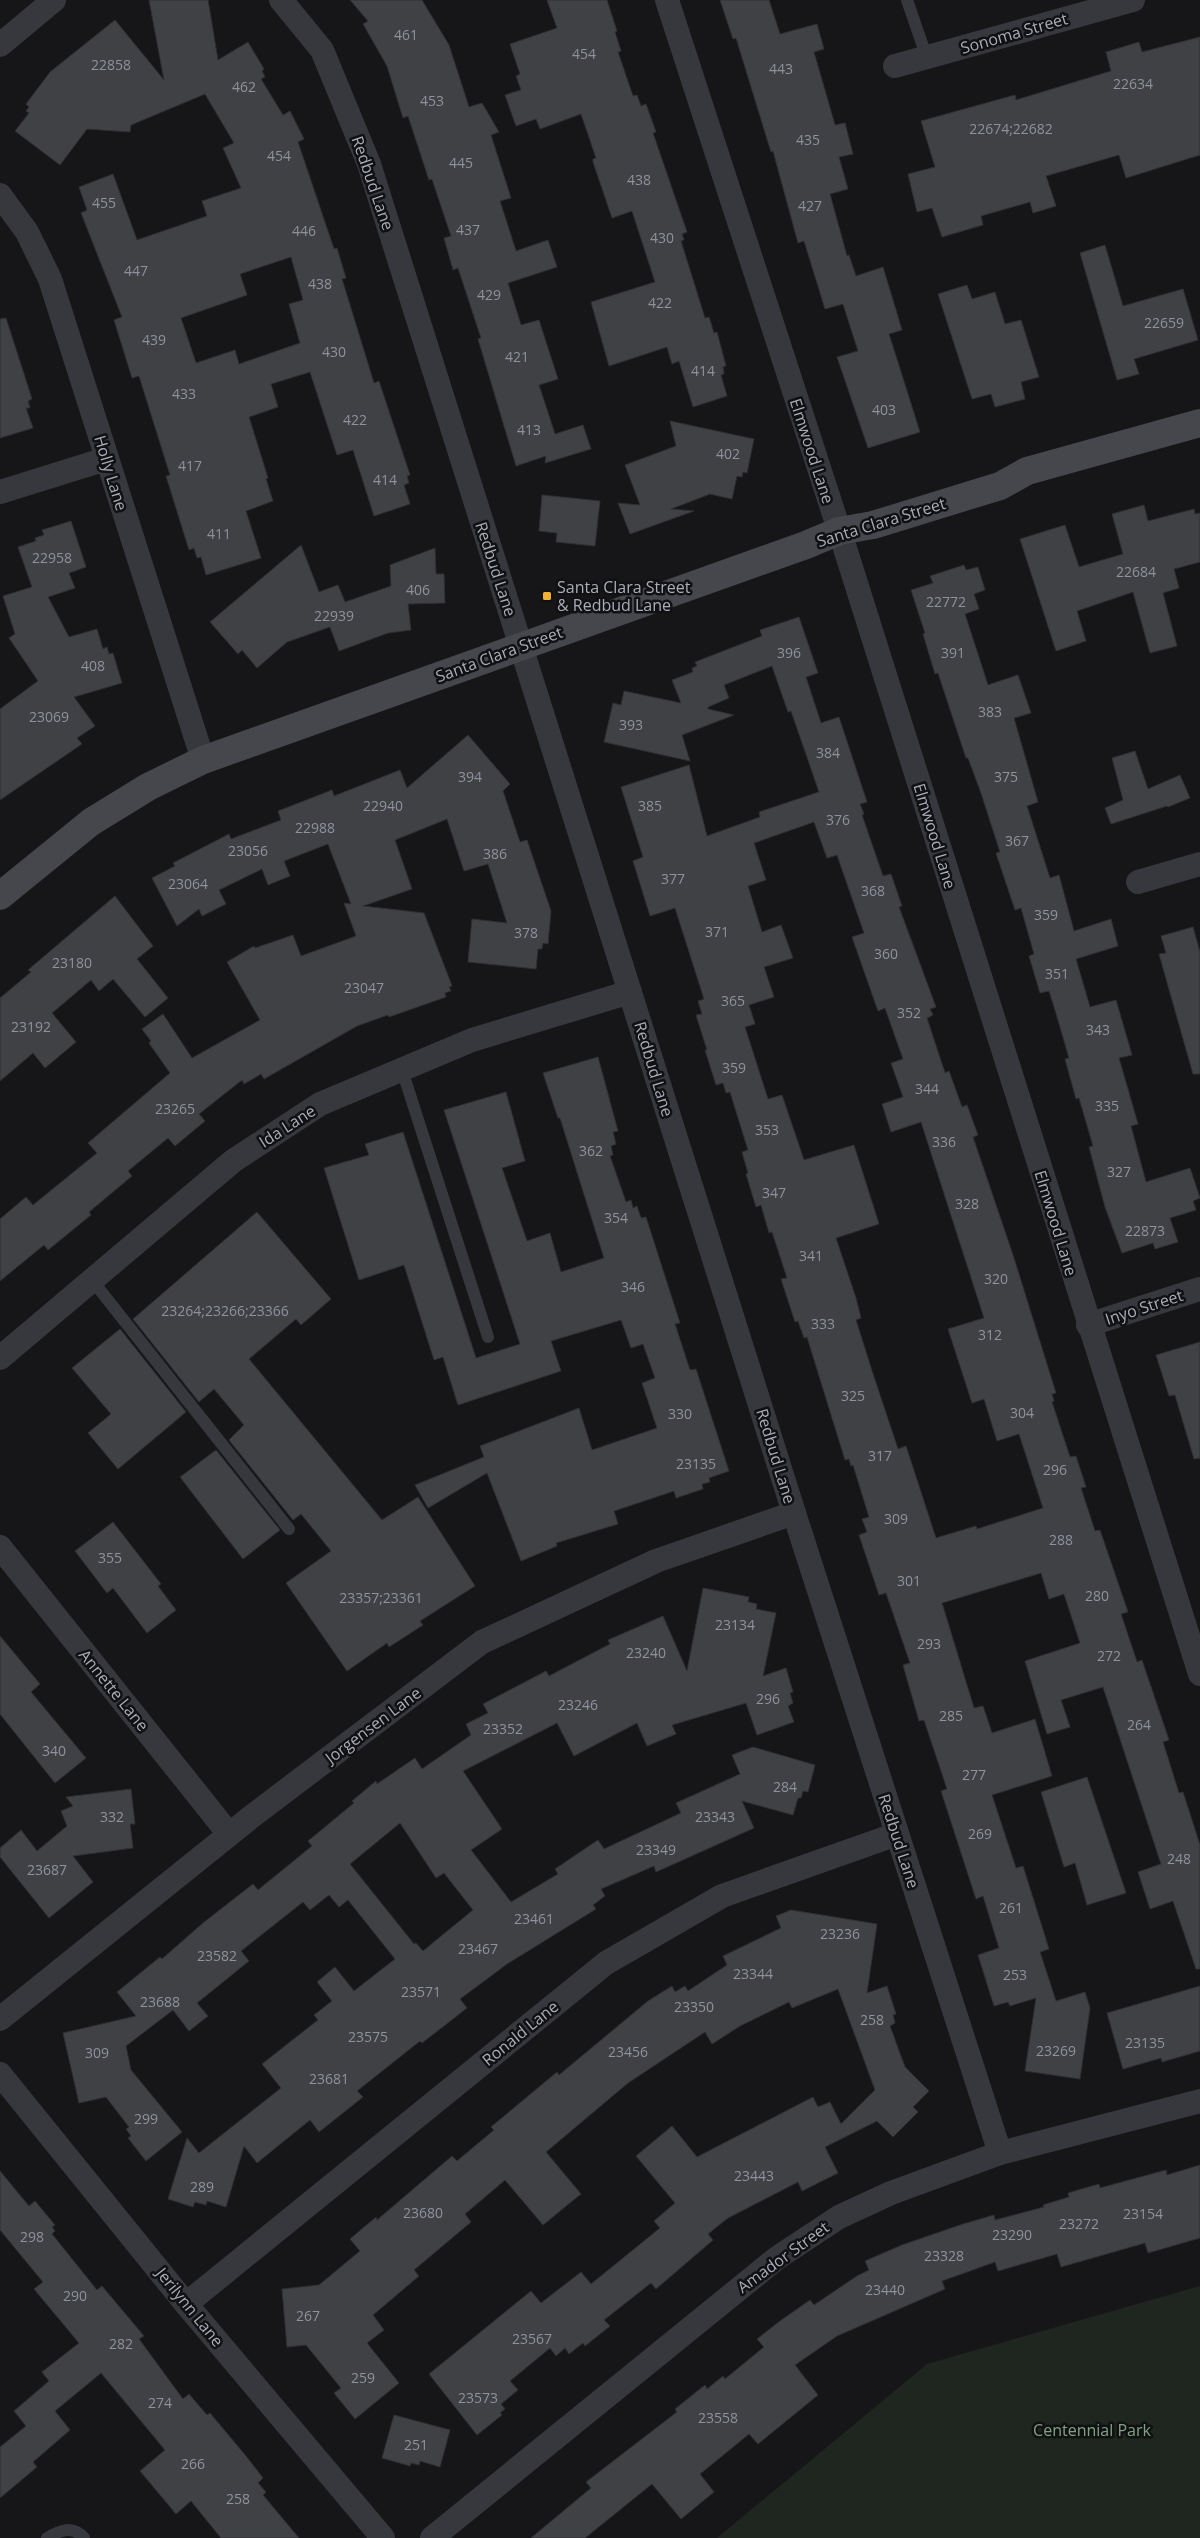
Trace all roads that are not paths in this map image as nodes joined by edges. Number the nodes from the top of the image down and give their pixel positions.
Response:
1 (54, 0) edge
2 (281, 0) edge
3 (667, 0) edge
4 (907, 0) edge
5 (1133, 0) edge
6 (0, 44) edge
7 (927, 58) junction
8 (895, 66) dead end
9 (0, 195) edge
10 (1200, 423) edge
11 (106, 459) junction
12 (0, 492) edge
13 (839, 531) junction
14 (521, 647) junction
15 (203, 760) junction
16 (1200, 864) edge
17 (1138, 882) dead end
18 (0, 896) edge
19 (630, 992) junction
20 (402, 1070) junction
21 (92, 1280) junction
22 (1200, 1289) edge
23 (1088, 1325) junction
24 (488, 1337) dead end
25 (0, 1358) edge
26 (794, 1513) junction
27 (289, 1529) dead end
28 (0, 1547) edge
29 (1200, 1674) edge
30 (229, 1834) junction
31 (896, 1834) junction
32 (0, 2019) edge
33 (0, 2074) edge
34 (1200, 2101) edge
35 (1000, 2153) junction
36 (186, 2304) junction
37 (47, 2538) edge
38 (84, 2538) edge
39 (383, 2538) edge
40 (432, 2538) edge

1 - 6 street
2 - 14 street, Redbud Lane
3 - 13 street, Elmwood Lane
4 - 7 lane
5 - 7 street, Sonoma Street
7 - 8 street, Sonoma Street
9 - 11 street, Holly Lane
10 - 13 main road, Santa Clara Street
11 - 12 street
11 - 15 street, Holly Lane
13 - 14 main road, Santa Clara Street
13 - 23 street, Elmwood Lane
14 - 15 main road, Santa Clara Street
14 - 19 street, Redbud Lane
15 - 18 main road, Santa Clara Street
16 - 17 street
19 - 20 street, Ida Lane
19 - 26 street, Redbud Lane
20 - 21 street, Ida Lane
20 - 24 lane
21 - 25 street, Ida Lane
21 - 27 lane
22 - 23 street, Inyo Street
23 - 29 street, Elmwood Lane
26 - 30 street, Jorgensen Lane
26 - 31 street, Redbud Lane
28 - 30 street, Annette Lane
30 - 32 street, Jorgensen Lane
31 - 35 street, Redbud Lane
31 - 36 street, Ronald Lane
33 - 36 street, Jerilynn Lane
34 - 35 street, Amador Street
35 - 40 street, Amador Street
36 - 39 street, Jerilynn Lane
37 - 38 lane

